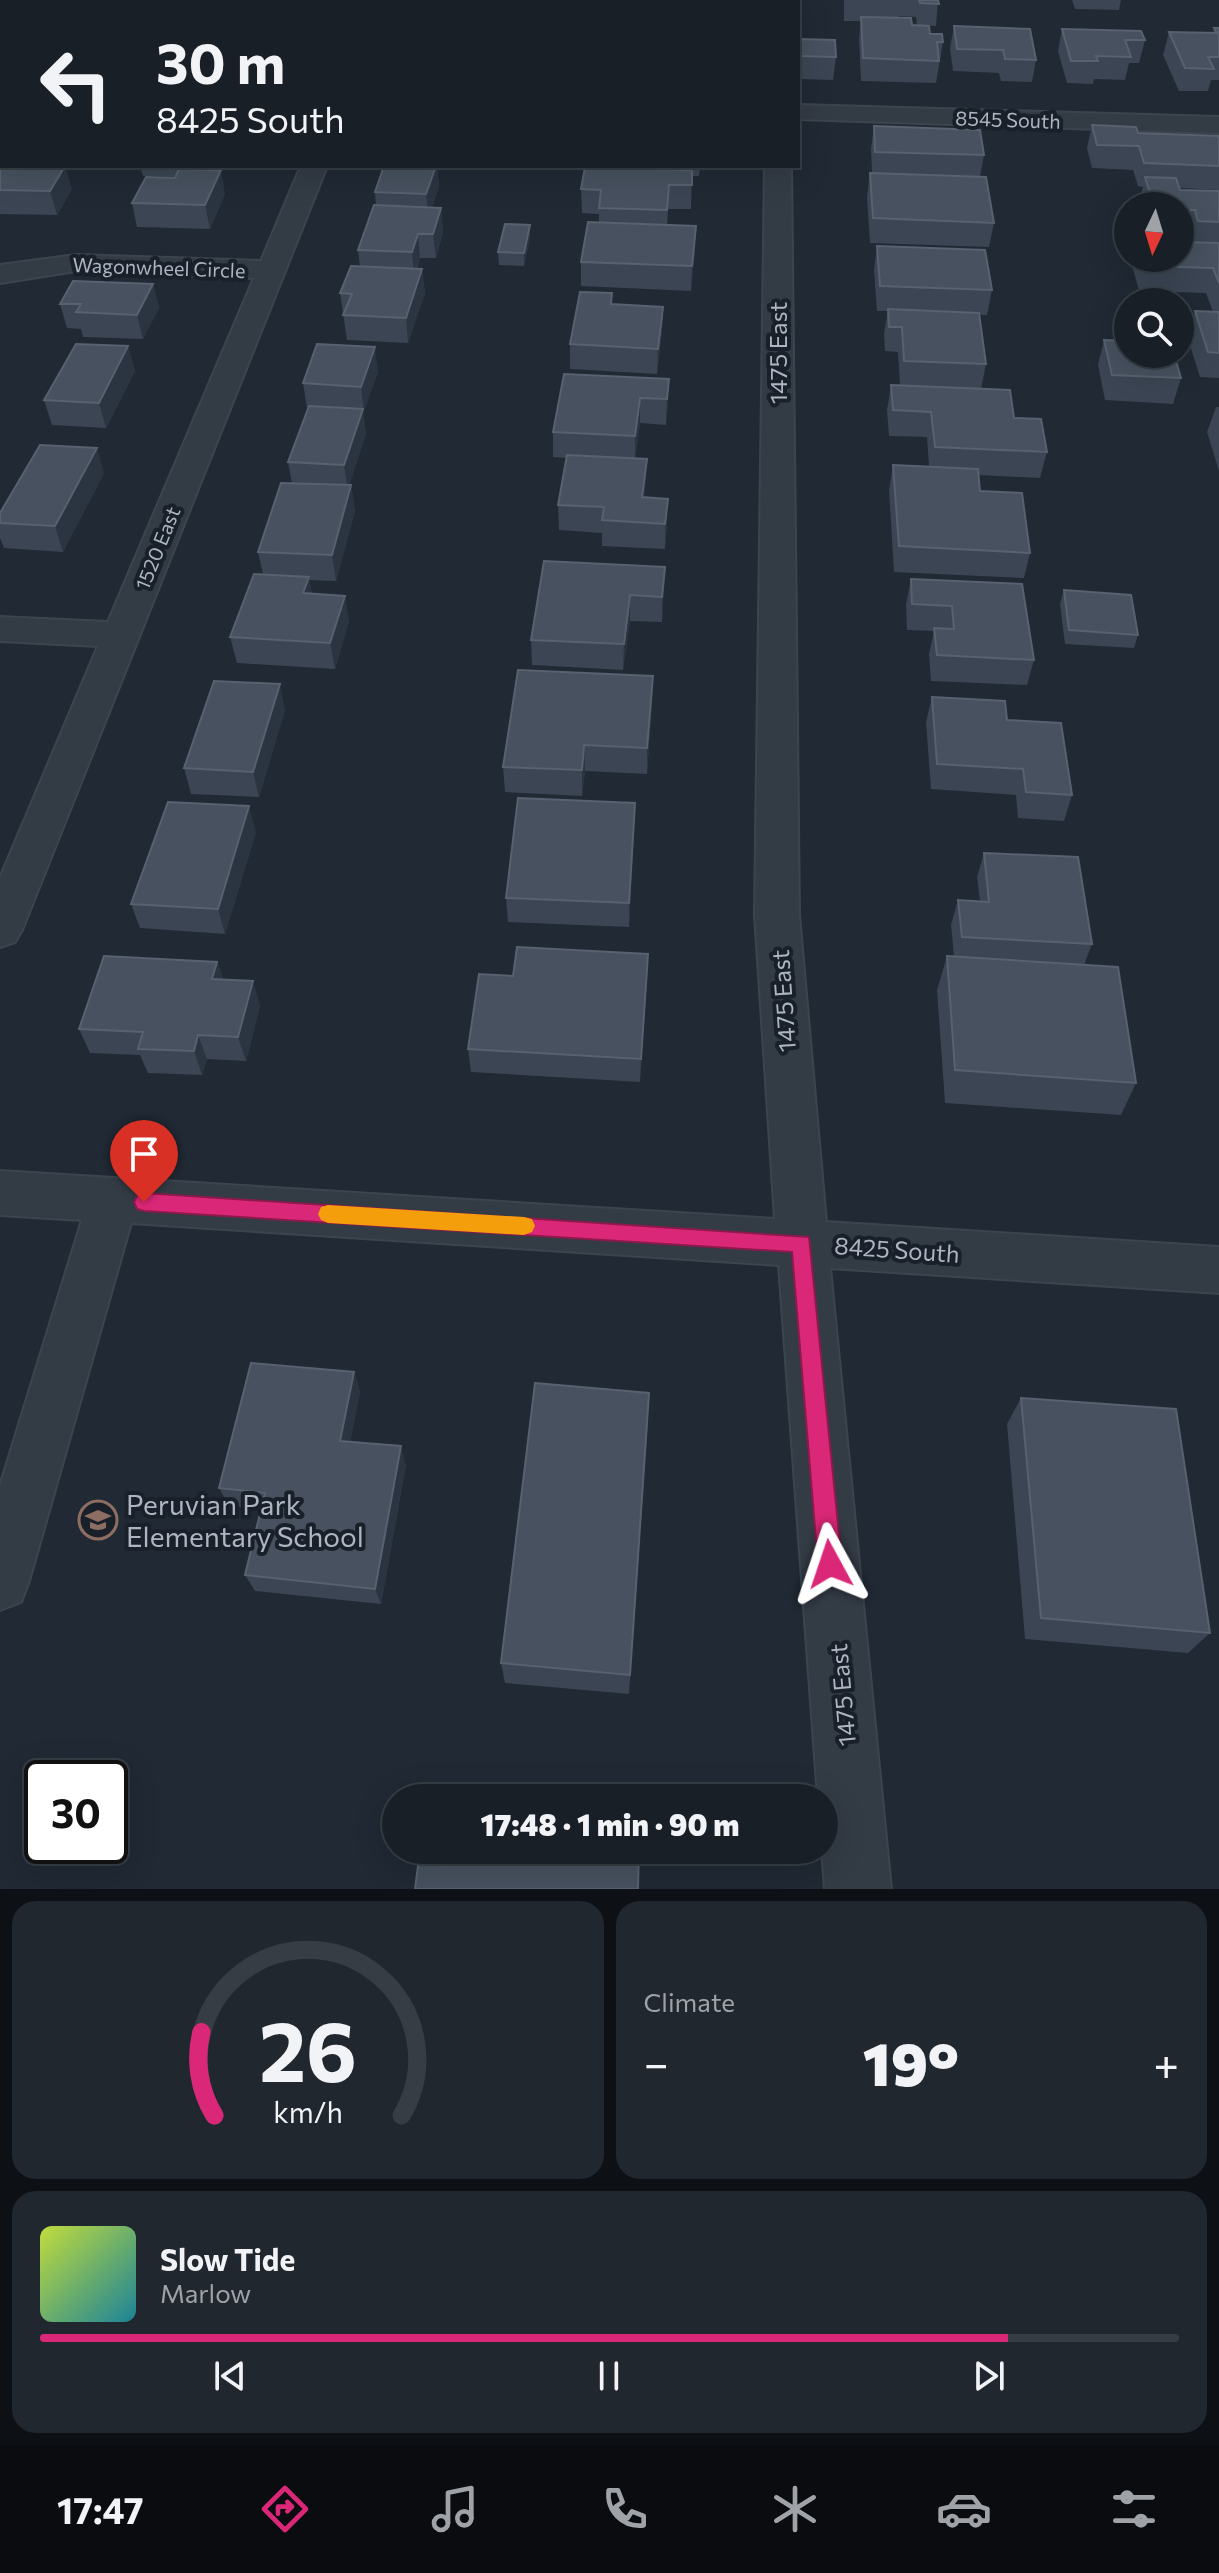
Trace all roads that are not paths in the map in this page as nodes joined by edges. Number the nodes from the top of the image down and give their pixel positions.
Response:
1 (800, 112) edge
2 (1219, 125) edge
3 (313, 168) edge
4 (778, 168) edge
5 (271, 270) junction
6 (0, 274) edge
7 (0, 629) edge
8 (121, 635) junction
9 (0, 930) edge
10 (0, 1193) edge
11 (113, 1200) junction
12 (802, 1243) junction
13 (1219, 1270) edge
14 (0, 1581) edge
15 (856, 1861) edge

1 - 2 street, 8545 South
3 - 5 street, 1520 East
4 - 12 street, 1475 East
5 - 6 street, Wagonwheel Circle
5 - 8 street, 1520 East
7 - 8 street
8 - 9 street, 1520 East
10 - 11 street, 8425 South
11 - 12 street, 8425 South
11 - 14 street
12 - 13 street, 8425 South
12 - 15 street, 1475 East

